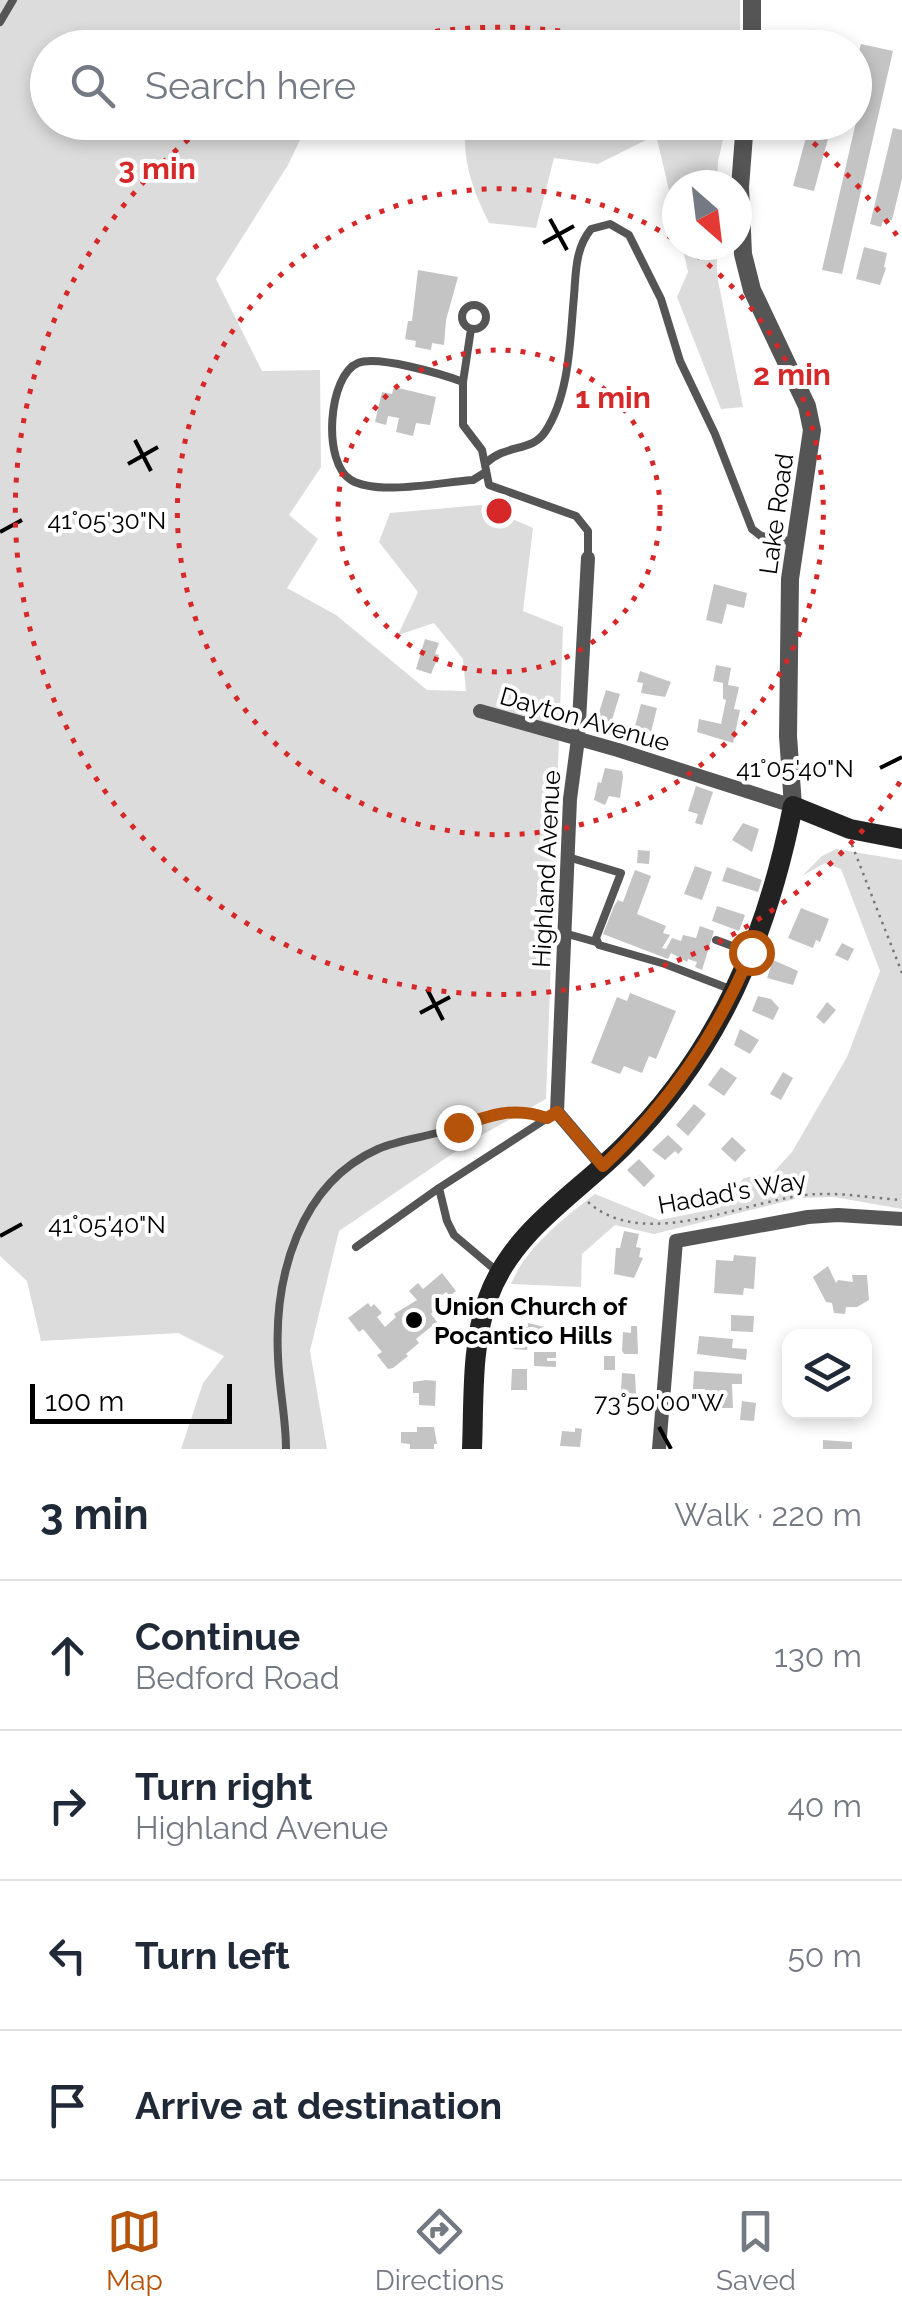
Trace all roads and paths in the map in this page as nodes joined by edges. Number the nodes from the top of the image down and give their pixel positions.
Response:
1 (13, 0) edge
2 (752, 0) edge
3 (0, 22) edge
4 (752, 30) edge
5 (744, 140) edge
6 (472, 329) dead end
7 (463, 382) junction
8 (486, 468) junction
9 (794, 542) junction
10 (588, 558) joint
11 (480, 712) dead end
12 (578, 739) junction
13 (793, 806) junction
14 (850, 829) junction
15 (902, 838) edge
16 (568, 856) junction
17 (564, 933) junction
18 (716, 940) dead end
19 (596, 942) junction
20 (751, 952) junction
21 (902, 973) edge
22 (734, 991) junction
23 (552, 1115) junction
24 (603, 1166) junction
25 (439, 1188) junction
26 (578, 1190) junction
27 (902, 1200) edge
28 (902, 1219) edge
29 (356, 1246) dead end
30 (499, 1273) junction
31 (286, 1449) edge
32 (472, 1449) edge
33 (659, 1449) edge

1 - 3 lane
2 - 4 street
5 - 9 street, Lake Road
6 - 7 lane
7 - 8 lane
7 - 8 lane
8 - 9 lane
8 - 10 lane
9 - 13 street, Lake Road
10 - 12 street, Highland Avenue
11 - 12 street, Dayton Avenue
12 - 13 street, Dayton Avenue
12 - 16 street, Highland Avenue
13 - 14 main road
13 - 20 main road
14 - 15 main road
14 - 21 path
16 - 17 street, Highland Avenue
16 - 19 lane
17 - 19 lane
17 - 23 street, Highland Avenue
18 - 20 lane
19 - 22 lane
20 - 22 main road
22 - 24 main road
23 - 24 street
23 - 25 lane
23 - 31 lane
24 - 26 main road
25 - 29 lane
25 - 30 lane
26 - 27 path, Hadad's Way
26 - 30 main road
28 - 33 street
30 - 32 main road

